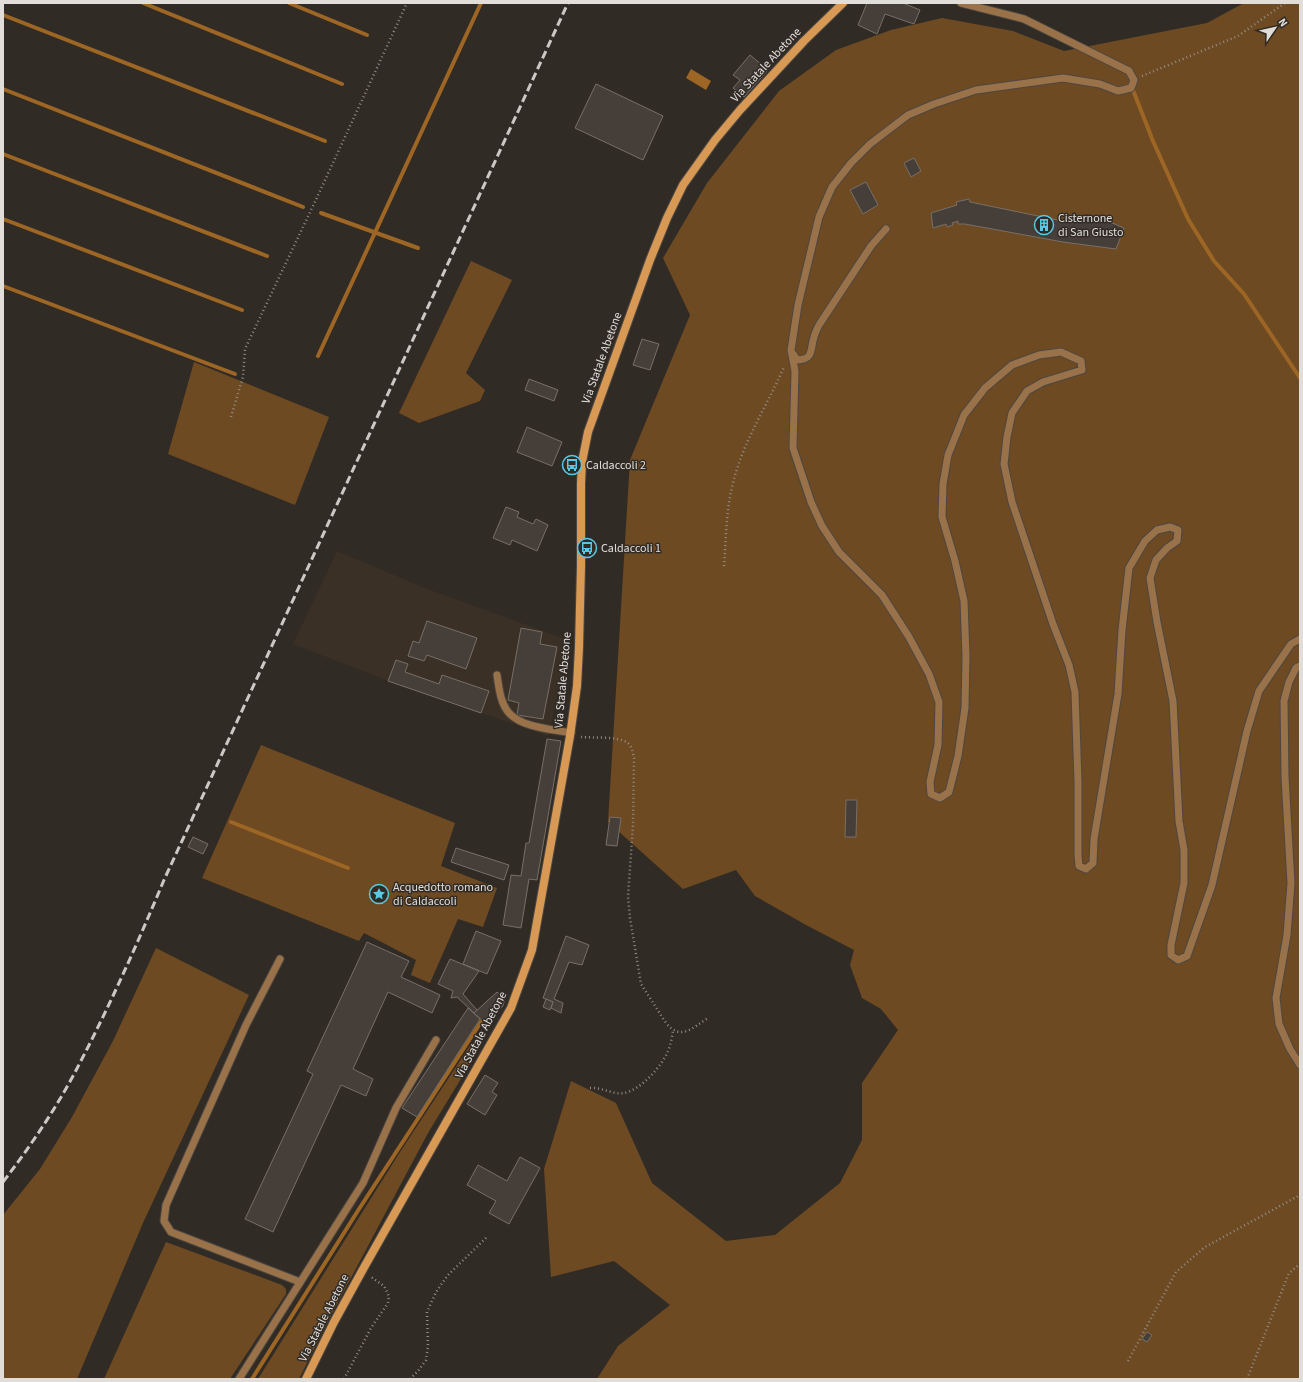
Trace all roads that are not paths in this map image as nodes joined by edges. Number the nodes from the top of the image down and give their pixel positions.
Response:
1 (843, 3) edge
2 (961, 3) edge
3 (886, 229) dead end
4 (791, 350) junction
5 (1300, 640) edge
6 (1300, 666) edge
7 (497, 675) dead end
8 (571, 734) junction
9 (280, 959) dead end
10 (436, 1040) dead end
11 (1300, 1065) edge
12 (300, 1282) junction
13 (239, 1379) edge
14 (306, 1379) edge

1 - 8 main road, Via Statale Abetone
2 - 4 lane
3 - 4 lane
4 - 5 lane
6 - 11 lane
7 - 8 lane
8 - 14 main road, Via Statale Abetone
9 - 12 lane
10 - 12 lane
12 - 13 lane

